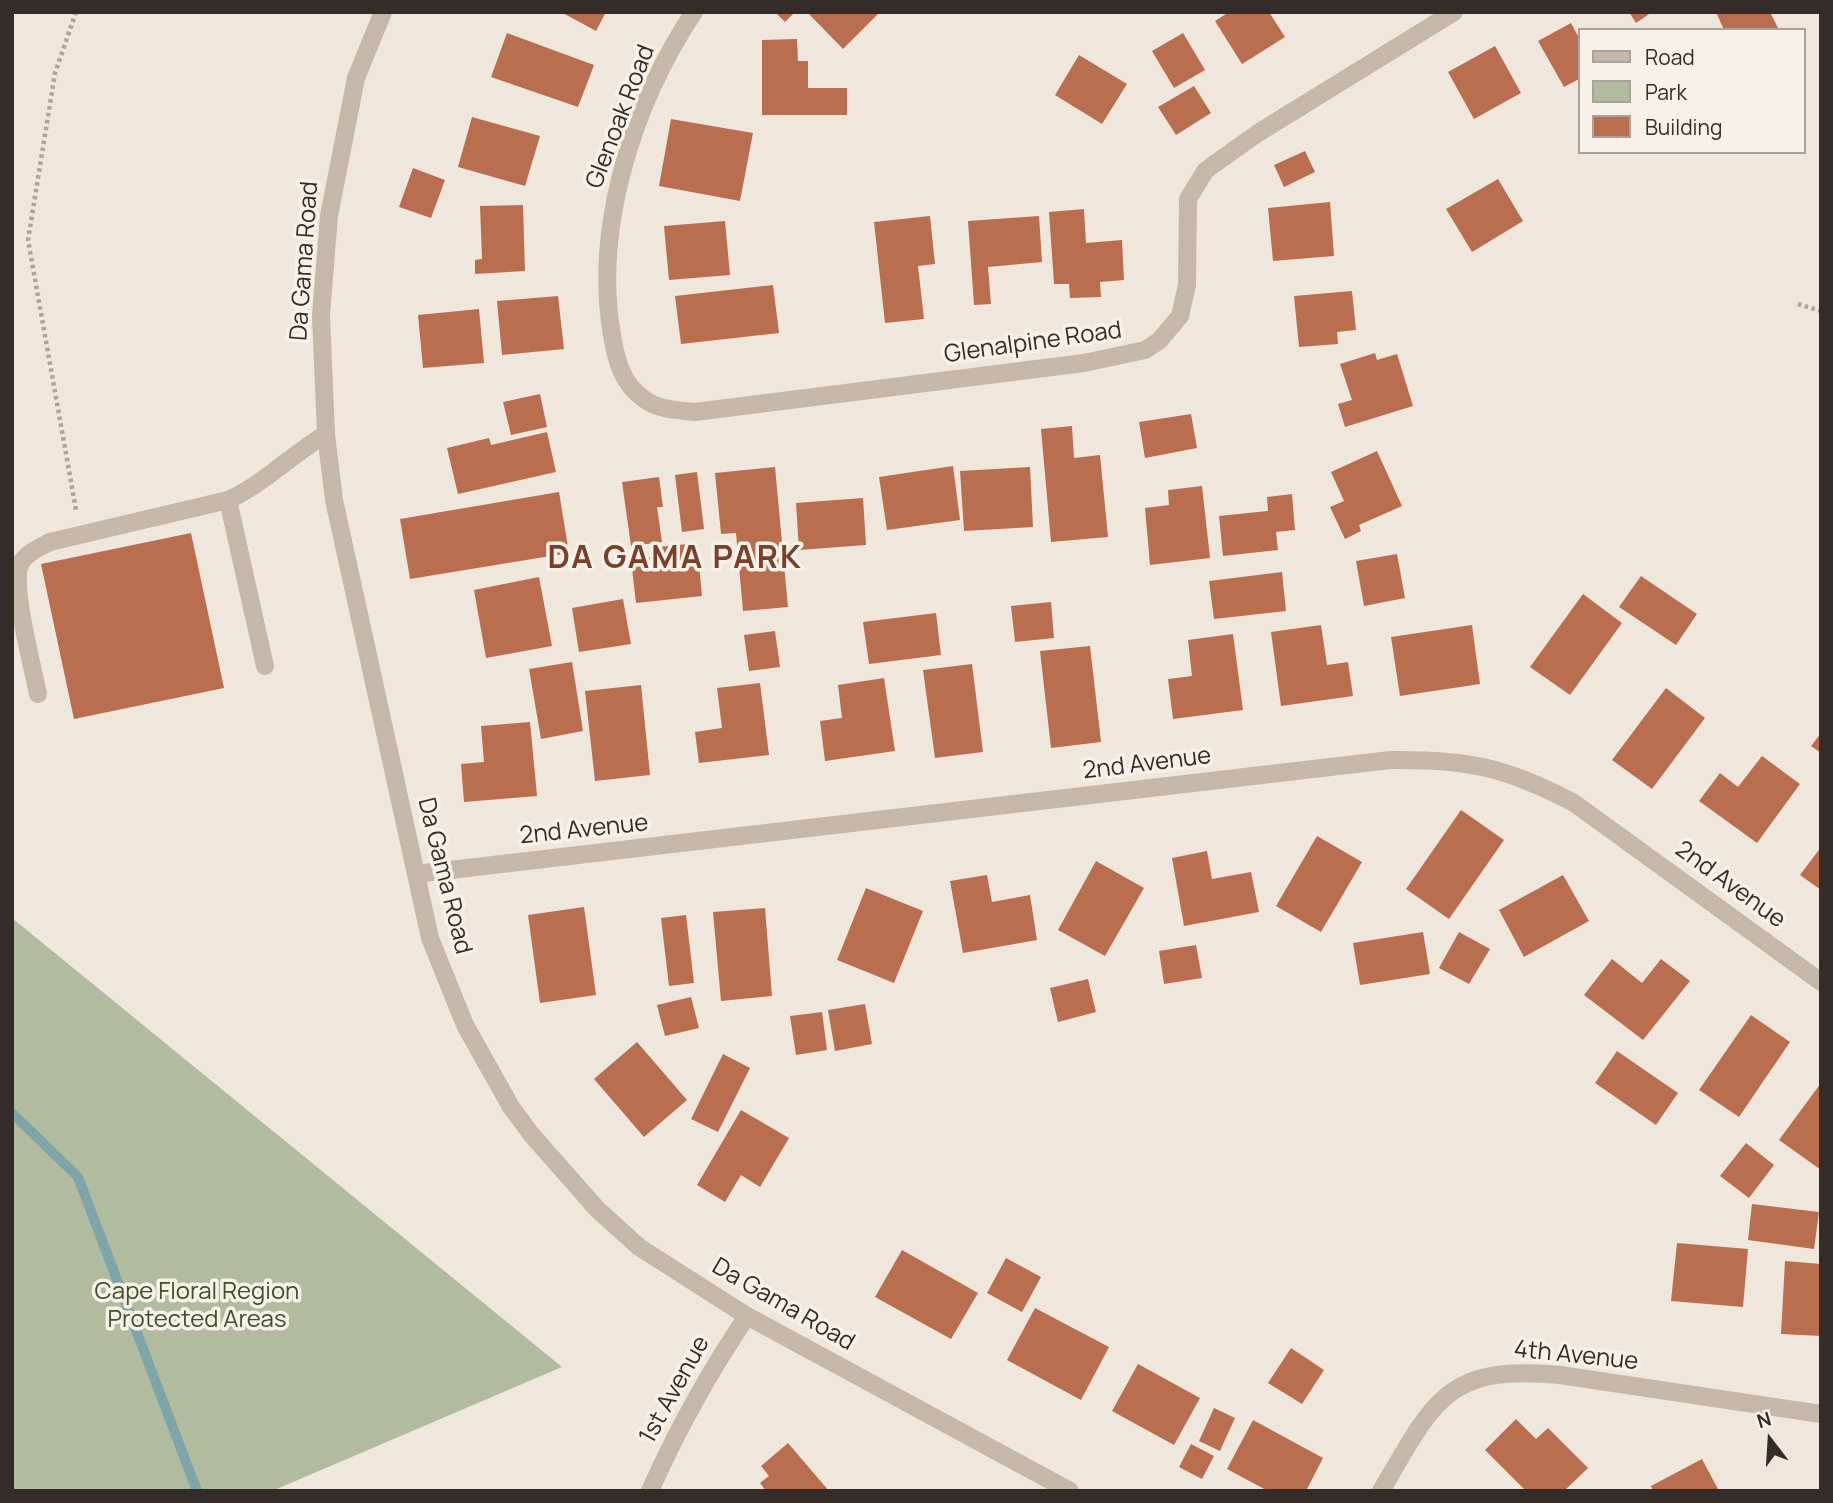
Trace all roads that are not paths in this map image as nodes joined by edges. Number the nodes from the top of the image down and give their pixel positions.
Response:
1 (383, 12) edge
2 (694, 12) edge
3 (1454, 12) edge
4 (645, 401) joint
5 (326, 433) junction
6 (228, 500) junction
7 (265, 666) dead end
8 (37, 694) dead end
9 (416, 874) junction
10 (1821, 982) edge
11 (747, 1316) junction
12 (1821, 1414) edge
13 (650, 1491) edge
14 (1070, 1491) edge
15 (1381, 1491) edge

1 - 5 street, Da Gama Road
2 - 4 street, Glenoak Road
3 - 4 street, Glenalpine Road
5 - 6 street
5 - 9 street, Da Gama Road
6 - 7 street
6 - 8 street
9 - 10 street, 2nd Avenue
9 - 11 street, Da Gama Road
11 - 13 street, 1st Avenue
11 - 14 street, Da Gama Road
12 - 15 street, 4th Avenue

